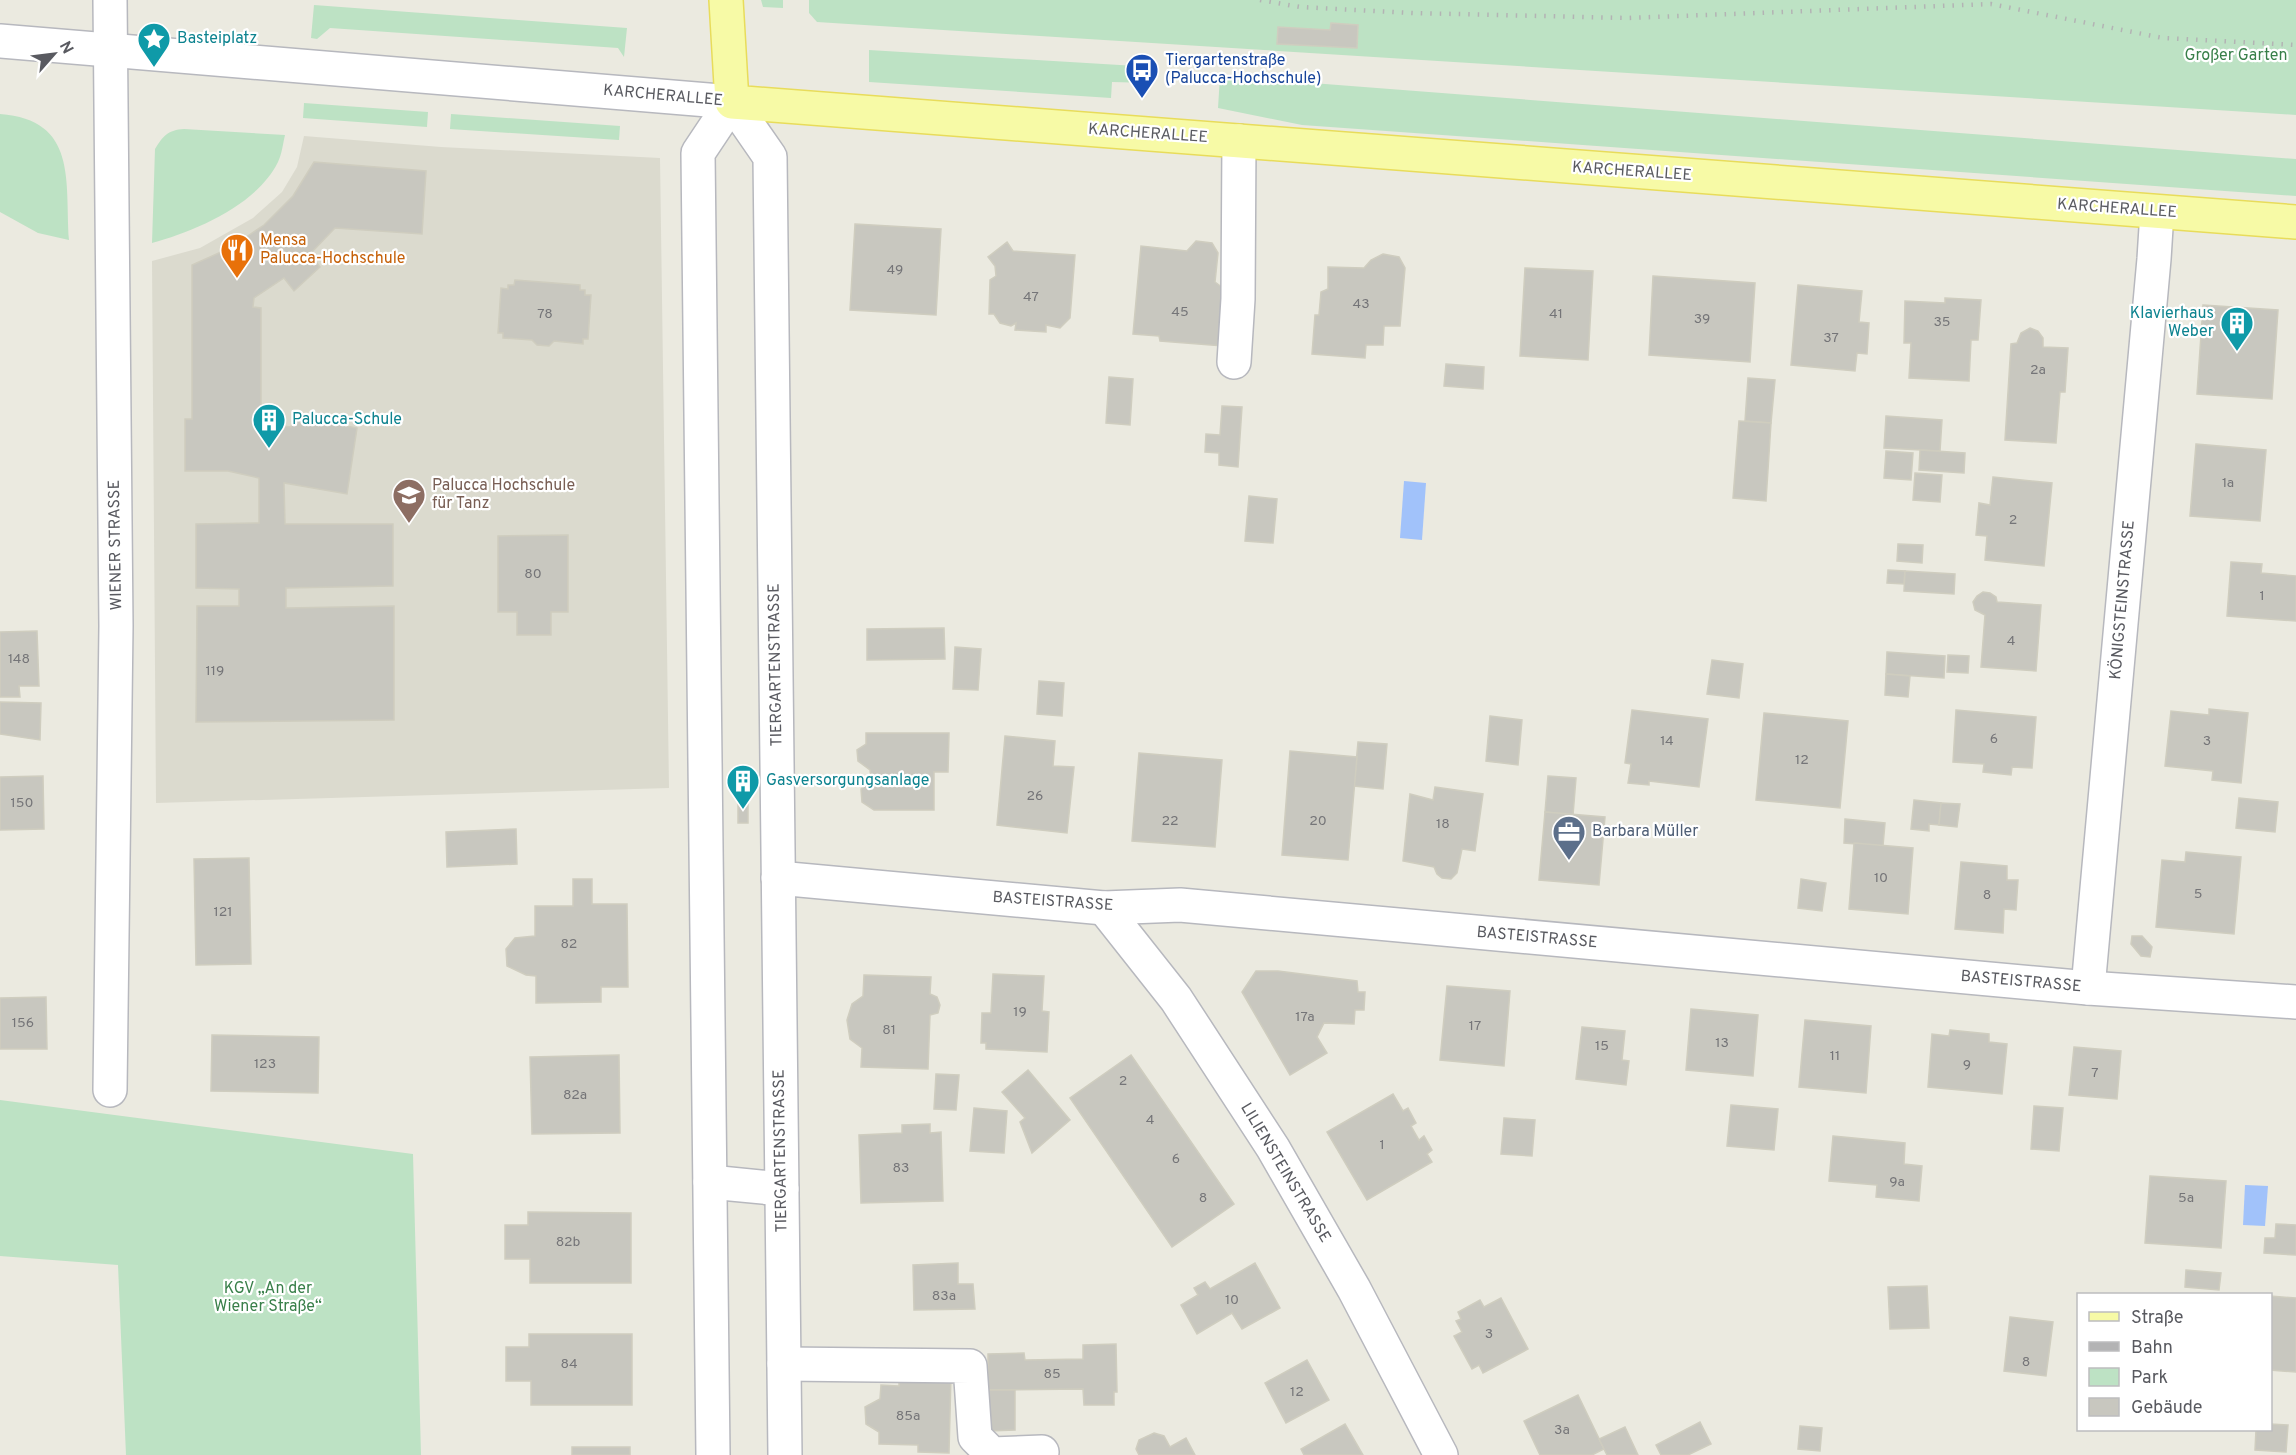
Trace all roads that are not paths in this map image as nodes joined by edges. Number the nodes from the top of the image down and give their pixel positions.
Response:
1 (110, 0) edge
2 (726, 0) edge
3 (0, 41) edge
4 (111, 50) junction
5 (732, 102) junction
6 (1239, 141) junction
7 (2157, 212) junction
8 (2296, 222) edge
9 (1234, 362) dead end
10 (778, 878) junction
11 (1104, 908) junction
12 (2088, 988) junction
13 (2296, 1002) edge
14 (110, 1090) dead end
15 (710, 1182) junction
16 (782, 1189) junction
17 (784, 1364) junction
18 (1042, 1452) dead end
19 (713, 1455) edge
20 (785, 1455) edge
21 (1441, 1455) edge

1 - 4 street, WIENER STRASSE
2 - 5 main road
3 - 4 street, KARCHERALLEE
4 - 5 street, KARCHERALLEE
4 - 14 street, WIENER STRASSE
5 - 6 main road, KARCHERALLEE
5 - 10 street, TIERGARTENSTRASSE
5 - 15 street
6 - 7 main road, KARCHERALLEE
6 - 9 street
7 - 8 main road, KARCHERALLEE
7 - 12 street, KÖNIGSTEINSTRASSE
10 - 11 street, BASTEISTRASSE
10 - 16 street, TIERGARTENSTRASSE
11 - 12 street, BASTEISTRASSE
11 - 21 street, LILIENSTEINSTRASSE
12 - 13 street, BASTEISTRASSE
15 - 16 street
15 - 19 street
16 - 17 street, TIERGARTENSTRASSE
17 - 18 street
17 - 20 street, TIERGARTENSTRASSE

